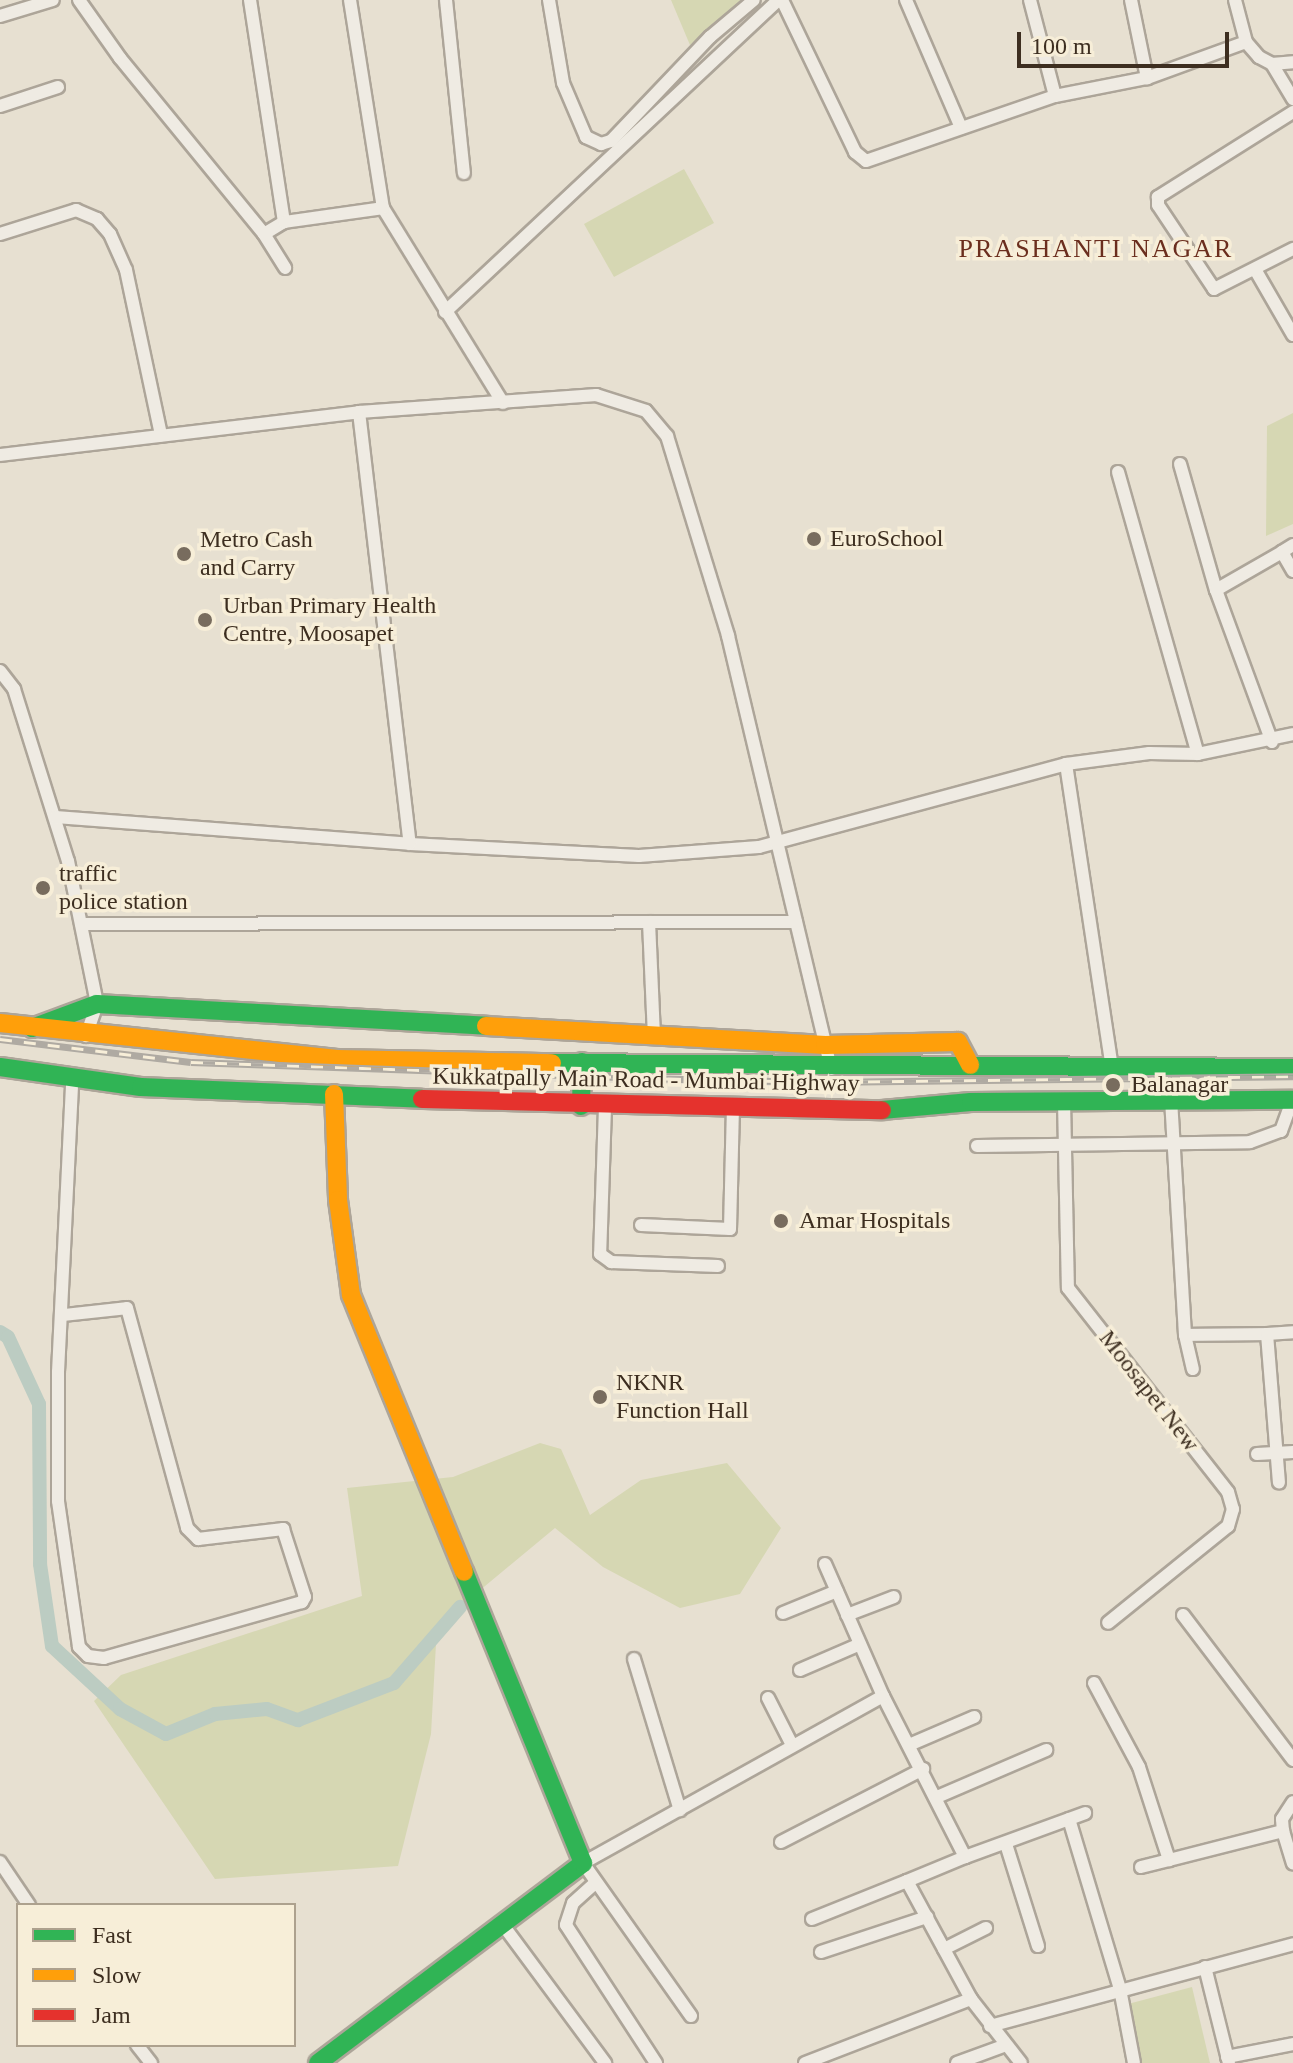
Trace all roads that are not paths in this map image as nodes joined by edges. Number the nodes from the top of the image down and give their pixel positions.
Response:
1 (53, 0) edge
2 (79, 0) edge
3 (250, 0) edge
4 (350, 0) edge
5 (446, 0) edge
6 (549, 0) edge
7 (754, 0) edge
8 (780, 0) edge
9 (906, 0) edge
10 (1030, 0) edge
11 (1131, 0) edge
12 (1235, 0) edge
13 (0, 16) edge
14 (1246, 42) junction
15 (1293, 62) edge
16 (1272, 64) junction
17 (1147, 78) junction
18 (58, 87) dead end
19 (1055, 96) junction
20 (1293, 99) edge
21 (0, 106) edge
22 (1293, 112) edge
23 (961, 128) junction
24 (464, 173) dead end
25 (383, 208) junction
26 (284, 222) junction
27 (0, 234) edge
28 (264, 234) junction
29 (1293, 249) edge
30 (285, 268) dead end
31 (1256, 271) junction
32 (445, 312) junction
33 (1293, 335) edge
34 (503, 403) junction
35 (359, 412) junction
36 (161, 435) junction
37 (0, 455) edge
38 (1180, 464) dead end
39 (1118, 472) dead end
40 (1287, 548) edge
41 (1293, 571) edge
42 (1216, 590) junction
43 (0, 671) edge
44 (14, 689) junction
45 (0, 695) edge
46 (1293, 734) edge
47 (1272, 742) junction
48 (1198, 754) junction
49 (1066, 764) junction
50 (55, 817) junction
51 (410, 844) junction
52 (778, 844) junction
53 (649, 922) junction
54 (796, 922) junction
55 (81, 924) junction
56 (97, 1004) junction
57 (0, 1023) edge
58 (32, 1028) junction
59 (654, 1035) junction
60 (86, 1036) junction
61 (825, 1045) junction
62 (582, 1062) junction
63 (970, 1065) junction
64 (0, 1067) edge
65 (1112, 1067) junction
66 (1293, 1068) edge
67 (831, 1069) junction
68 (72, 1081) junction
69 (334, 1094) junction
70 (1171, 1099) junction
71 (1293, 1100) edge
72 (1064, 1101) junction
73 (581, 1106) junction
74 (605, 1107) junction
75 (733, 1107) junction
76 (1174, 1142) junction
77 (1064, 1143) junction
78 (977, 1146) dead end
79 (641, 1225) dead end
80 (718, 1266) dead end
81 (64, 1315) junction
82 (1293, 1332) edge
83 (1267, 1334) junction
84 (1185, 1335) junction
85 (1193, 1369) dead end
86 (1293, 1452) edge
87 (1257, 1454) dead end
88 (1276, 1454) junction
89 (1279, 1483) dead end
90 (825, 1564) dead end
91 (837, 1591) junction
92 (894, 1597) dead end
93 (783, 1613) dead end
94 (847, 1615) junction
95 (1183, 1615) dead end
96 (1108, 1623) dead end
97 (860, 1644) junction
98 (634, 1659) dead end
99 (800, 1670) dead end
100 (1094, 1683) dead end
101 (883, 1696) junction
102 (768, 1698) dead end
103 (974, 1717) dead end
104 (792, 1745) junction
105 (909, 1745) junction
106 (1046, 1750) dead end
107 (1293, 1760) edge
108 (923, 1769) junction
109 (937, 1797) junction
110 (1293, 1802) edge
111 (680, 1810) junction
112 (1085, 1813) dead end
113 (1069, 1819) junction
114 (1283, 1831) junction
115 (781, 1842) dead end
116 (1006, 1844) junction
117 (965, 1857) junction
118 (1169, 1860) junction
119 (0, 1862) edge
120 (583, 1863) junction
121 (1293, 1863) edge
122 (1141, 1867) dead end
123 (907, 1881) junction
124 (594, 1884) junction
125 (28, 1903) edge
126 (927, 1917) junction
127 (812, 1919) dead end
128 (503, 1925) junction
129 (986, 1928) dead end
130 (1293, 1944) edge
131 (1038, 1946) dead end
132 (944, 1949) junction
133 (821, 1952) dead end
134 (1205, 1967) junction
135 (1120, 1989) junction
136 (971, 1999) junction
137 (691, 2016) dead end
138 (990, 2026) junction
139 (1293, 2044) edge
140 (1006, 2045) junction
141 (139, 2047) edge
142 (1228, 2060) edge
143 (151, 2063) edge
144 (318, 2063) edge
145 (605, 2063) edge
146 (656, 2063) edge
147 (805, 2063) edge
148 (957, 2063) edge
149 (1021, 2063) edge
150 (1134, 2063) edge

1 - 13 street
2 - 28 street
3 - 26 street
4 - 25 street
5 - 24 street
6 - 7 street
8 - 23 street
8 - 32 street
9 - 23 street
10 - 19 street
11 - 17 street
12 - 14 street
14 - 16 street
14 - 17 street
15 - 16 street
16 - 20 street
17 - 19 street
18 - 21 street
19 - 23 street
22 - 31 street
25 - 26 street
25 - 32 street
26 - 28 street
27 - 36 street
28 - 30 street
29 - 31 street
31 - 33 street
32 - 34 street
34 - 35 street
34 - 52 street
35 - 36 street
35 - 51 street
36 - 37 street
38 - 42 street
39 - 48 street
40 - 41 street
40 - 42 street
42 - 47 street
43 - 44 street
44 - 45 street
44 - 50 street
46 - 47 street
47 - 48 street
48 - 49 street
49 - 52 street
49 - 65 street
50 - 51 street
50 - 55 street
51 - 52 street
52 - 54 street
53 - 54 street
53 - 55 street
53 - 59 street
54 - 61 street
55 - 56 street
56 - 58 main road
56 - 59 main road
56 - 60 street
57 - 58 main road, Kukkatpally Main Road - Mumbai Highway
58 - 60 main road, Kukkatpally Main Road - Mumbai Highway
59 - 61 main road
60 - 62 main road, Kukkatpally Main Road - Mumbai Highway
61 - 63 main road
61 - 67 street
62 - 67 main road, Kukkatpally Main Road - Mumbai Highway
62 - 73 main road
63 - 65 main road, Kukkatpally Main Road - Mumbai Highway
63 - 67 main road, Kukkatpally Main Road - Mumbai Highway
64 - 68 main road, Kukkatpally Main Road - Mumbai Highway
65 - 66 main road, Kukkatpally Main Road - Mumbai Highway
68 - 69 main road, Kukkatpally Main Road - Mumbai Highway
68 - 81 street
69 - 73 main road, Kukkatpally Main Road - Mumbai Highway
69 - 120 main road
70 - 71 main road, Kukkatpally Main Road - Mumbai Highway
70 - 72 main road, Kukkatpally Main Road - Mumbai Highway
70 - 76 street
71 - 76 street
72 - 75 main road, Kukkatpally Main Road - Mumbai Highway
72 - 77 street, Moosapet New
73 - 74 main road, Kukkatpally Main Road - Mumbai Highway
74 - 75 main road, Kukkatpally Main Road - Mumbai Highway
74 - 80 street
75 - 79 street
76 - 77 street
76 - 84 street
77 - 78 street
77 - 96 street, Moosapet New
81 - 81 street
82 - 83 street
83 - 84 street
83 - 88 street
84 - 85 street
86 - 88 street
87 - 88 street
88 - 89 street
90 - 91 street
91 - 93 street
91 - 94 street
92 - 94 street
94 - 97 street
95 - 107 street
97 - 99 street
97 - 101 street
98 - 111 street
100 - 118 street
101 - 104 street
101 - 105 street
102 - 104 street
103 - 105 street
104 - 111 street
105 - 108 street
106 - 109 street
108 - 109 street
108 - 115 street
109 - 117 street
110 - 114 street
111 - 120 street
112 - 113 street
113 - 116 street
113 - 135 street
114 - 118 street
114 - 121 street
116 - 117 street
116 - 131 street
117 - 123 street
118 - 122 street
119 - 125 street
120 - 124 street
120 - 128 main road
123 - 126 street
123 - 127 street
124 - 137 street
124 - 146 street
126 - 132 street
126 - 133 street
128 - 144 main road
128 - 145 street
129 - 132 street
130 - 134 street
132 - 136 street
134 - 135 street
134 - 142 street
135 - 138 street
135 - 150 street
136 - 138 street
136 - 147 street
138 - 140 street
139 - 142 street
140 - 148 street
140 - 149 street
141 - 143 street

